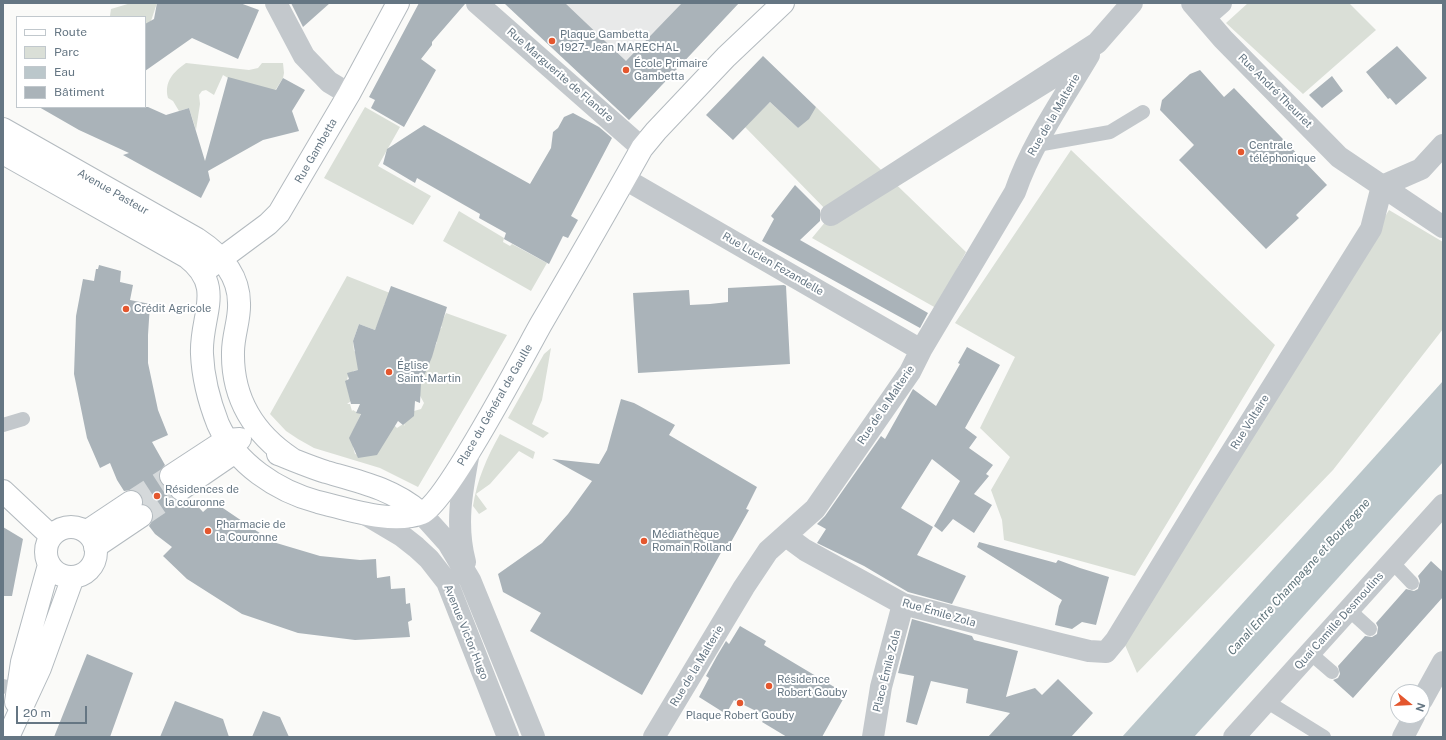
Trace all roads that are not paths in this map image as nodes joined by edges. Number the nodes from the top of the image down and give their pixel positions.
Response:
1 (276, 3) edge
2 (398, 3) edge
3 (477, 3) edge
4 (1132, 3) edge
5 (1221, 3) edge
6 (777, 5) edge
7 (1198, 10) edge
8 (349, 94) junction
9 (1143, 112) dead end
10 (3, 129) edge
11 (1037, 145) junction
12 (1443, 145) edge
13 (642, 148) junction
14 (3, 153) edge
15 (625, 179) junction
16 (1382, 186) junction
17 (1443, 227) edge
18 (221, 258) junction
19 (203, 272) junction
20 (921, 350) junction
21 (23, 418) dead end
22 (3, 425) edge
23 (230, 446) junction
24 (469, 452) junction
25 (292, 459) junction
26 (176, 482) tunnel mouth
27 (3, 492) edge
28 (1443, 505) edge
29 (136, 509) tunnel mouth
30 (421, 513) junction
31 (366, 514) junction
32 (51, 536) junction
33 (786, 536) junction
34 (91, 540) junction
35 (1392, 562) junction
36 (49, 565) junction
37 (73, 577) junction
38 (470, 580) junction
39 (1412, 583) dead end
40 (903, 604) junction
41 (1349, 610) junction
42 (1370, 629) dead end
43 (1106, 652) joint
44 (1310, 653) junction
45 (1443, 662) edge
46 (1332, 672) dead end
47 (10, 688) edge
48 (1432, 691) edge
49 (1266, 702) junction
50 (1410, 724) edge
51 (10, 730) edge
52 (508, 737) edge
53 (534, 737) edge
54 (654, 737) edge
55 (873, 737) edge
56 (1234, 737) edge
57 (1324, 737) edge
58 (1403, 737) edge

1 - 8 street
2 - 8 main road, Rue Gambetta
3 - 13 street, Rue Marguerite de Flandre
4 - 11 street, Rue de la Malterie
5 - 7 street
6 - 13 main road, Place du Général de Gaulle
7 - 16 street, Rue André Theuriet
8 - 18 main road, Rue Gambetta
9 - 11 lane
10 - 18 main road, Avenue Pasteur
11 - 20 street, Rue de la Malterie
12 - 16 street
13 - 15 main road, Place du Général de Gaulle
14 - 19 main road, Avenue Pasteur
15 - 20 street, Rue Lucien Fezandelle
15 - 24 main road, Place du Général de Gaulle
16 - 17 street, Rue André Theuriet
16 - 43 street, Rue Voltaire
18 - 19 main road, Rue Gambetta
18 - 25 main road
19 - 23 main road
20 - 33 street, Rue de la Malterie
21 - 22 lane
23 - 25 main road
23 - 26 main road
23 - 31 main road
24 - 30 main road, Place du Général de Gaulle
24 - 38 street, Avenue Victor Hugo
25 - 30 main road
27 - 32 main road
28 - 35 street, Quai Camille Desmoulins
29 - 34 main road
30 - 31 main road
30 - 38 street, Avenue Victor Hugo
31 - 52 street, Avenue Victor Hugo
32 - 34 main road
32 - 36 main road
33 - 40 street, Rue Émile Zola
33 - 54 street, Rue de la Malterie
34 - 37 main road
35 - 39 lane
35 - 41 street, Quai Camille Desmoulins
36 - 37 main road
36 - 47 main road
37 - 51 main road
38 - 53 street, Avenue Victor Hugo
40 - 43 street, Rue Émile Zola
40 - 55 street, Place Émile Zola
41 - 42 lane
41 - 44 street, Quai Camille Desmoulins
44 - 46 lane
44 - 49 street, Quai Camille Desmoulins
45 - 48 street
47 - 51 main road
49 - 56 street, Quai Camille Desmoulins
49 - 57 lane
50 - 58 street

